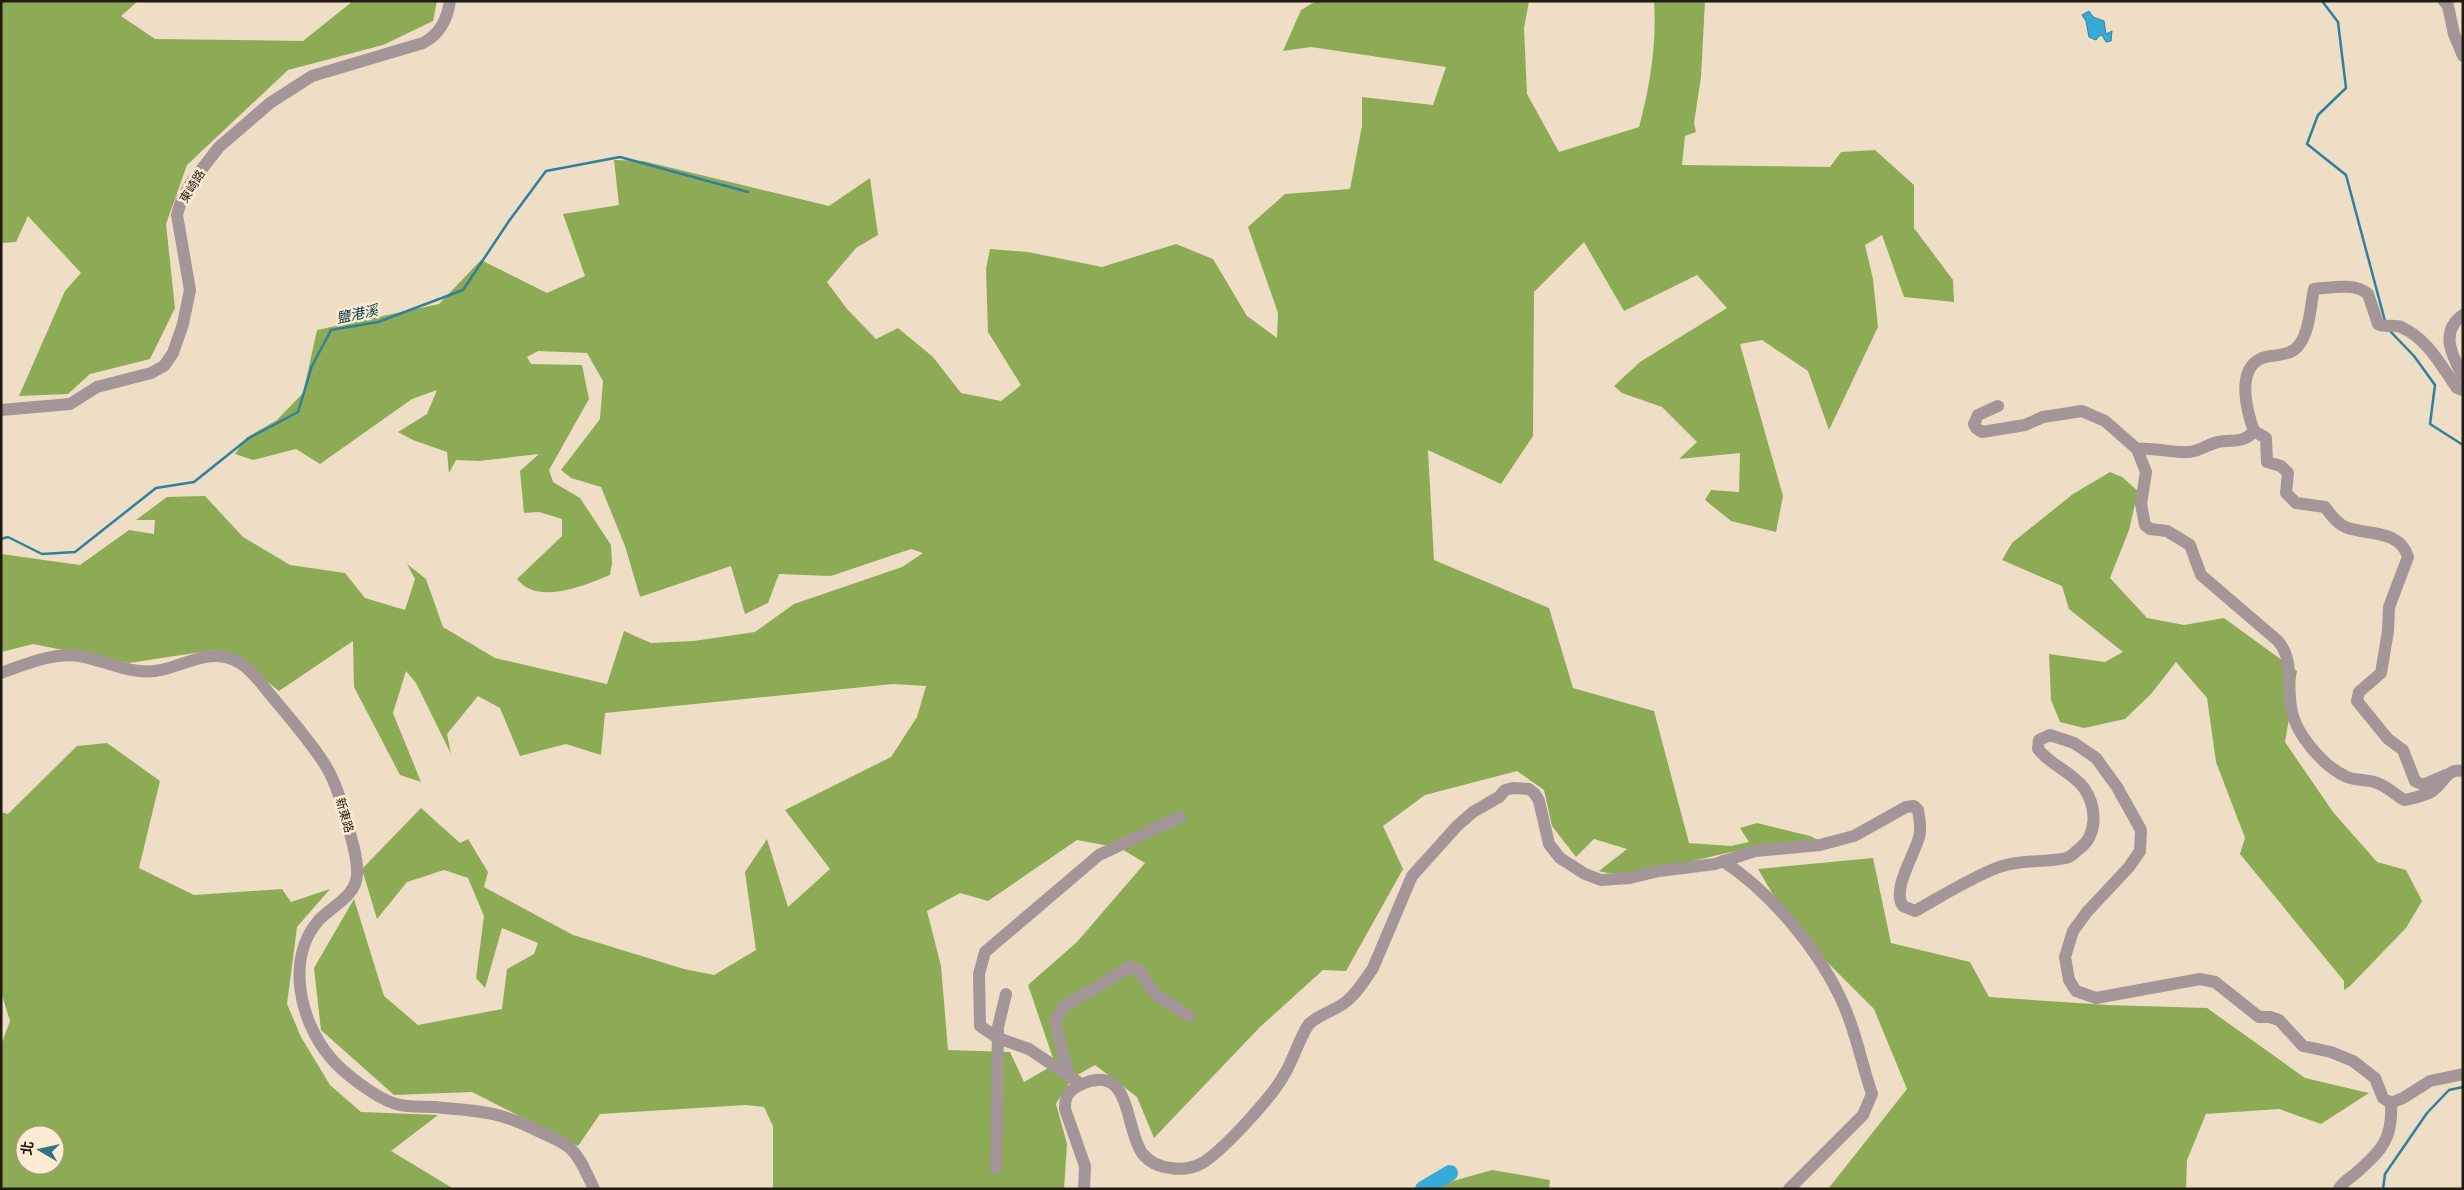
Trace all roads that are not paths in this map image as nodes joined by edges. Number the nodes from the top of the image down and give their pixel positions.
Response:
1 (450, 1) edge
2 (2444, 1) edge
3 (2463, 56) edge
4 (2463, 314) edge
5 (2463, 377) edge
6 (2463, 390) edge
7 (1998, 406) dead end
8 (1, 410) edge
9 (2254, 431) junction
10 (2137, 449) junction
11 (1, 673) edge
12 (2463, 771) edge
13 (2446, 774) junction
14 (1180, 817) dead end
15 (1723, 862) junction
16 (1006, 994) dead end
17 (1189, 1016) dead end
18 (998, 1038) junction
19 (2463, 1074) edge
20 (1068, 1075) junction
21 (1081, 1084) junction
22 (2391, 1103) junction
23 (996, 1168) dead end
24 (594, 1189) edge
25 (1084, 1189) edge
26 (1789, 1189) edge
27 (2339, 1189) edge

1 - 8 street, 東崎路
2 - 3 street
4 - 5 street
6 - 9 street
7 - 10 street
9 - 10 street
9 - 13 street
10 - 13 street
11 - 24 street, 新東路
12 - 13 street
14 - 18 street
15 - 21 street
15 - 22 street
15 - 26 street
16 - 18 street
17 - 20 street
18 - 20 street
18 - 23 street
19 - 22 street
20 - 21 street
21 - 25 street
22 - 27 street

